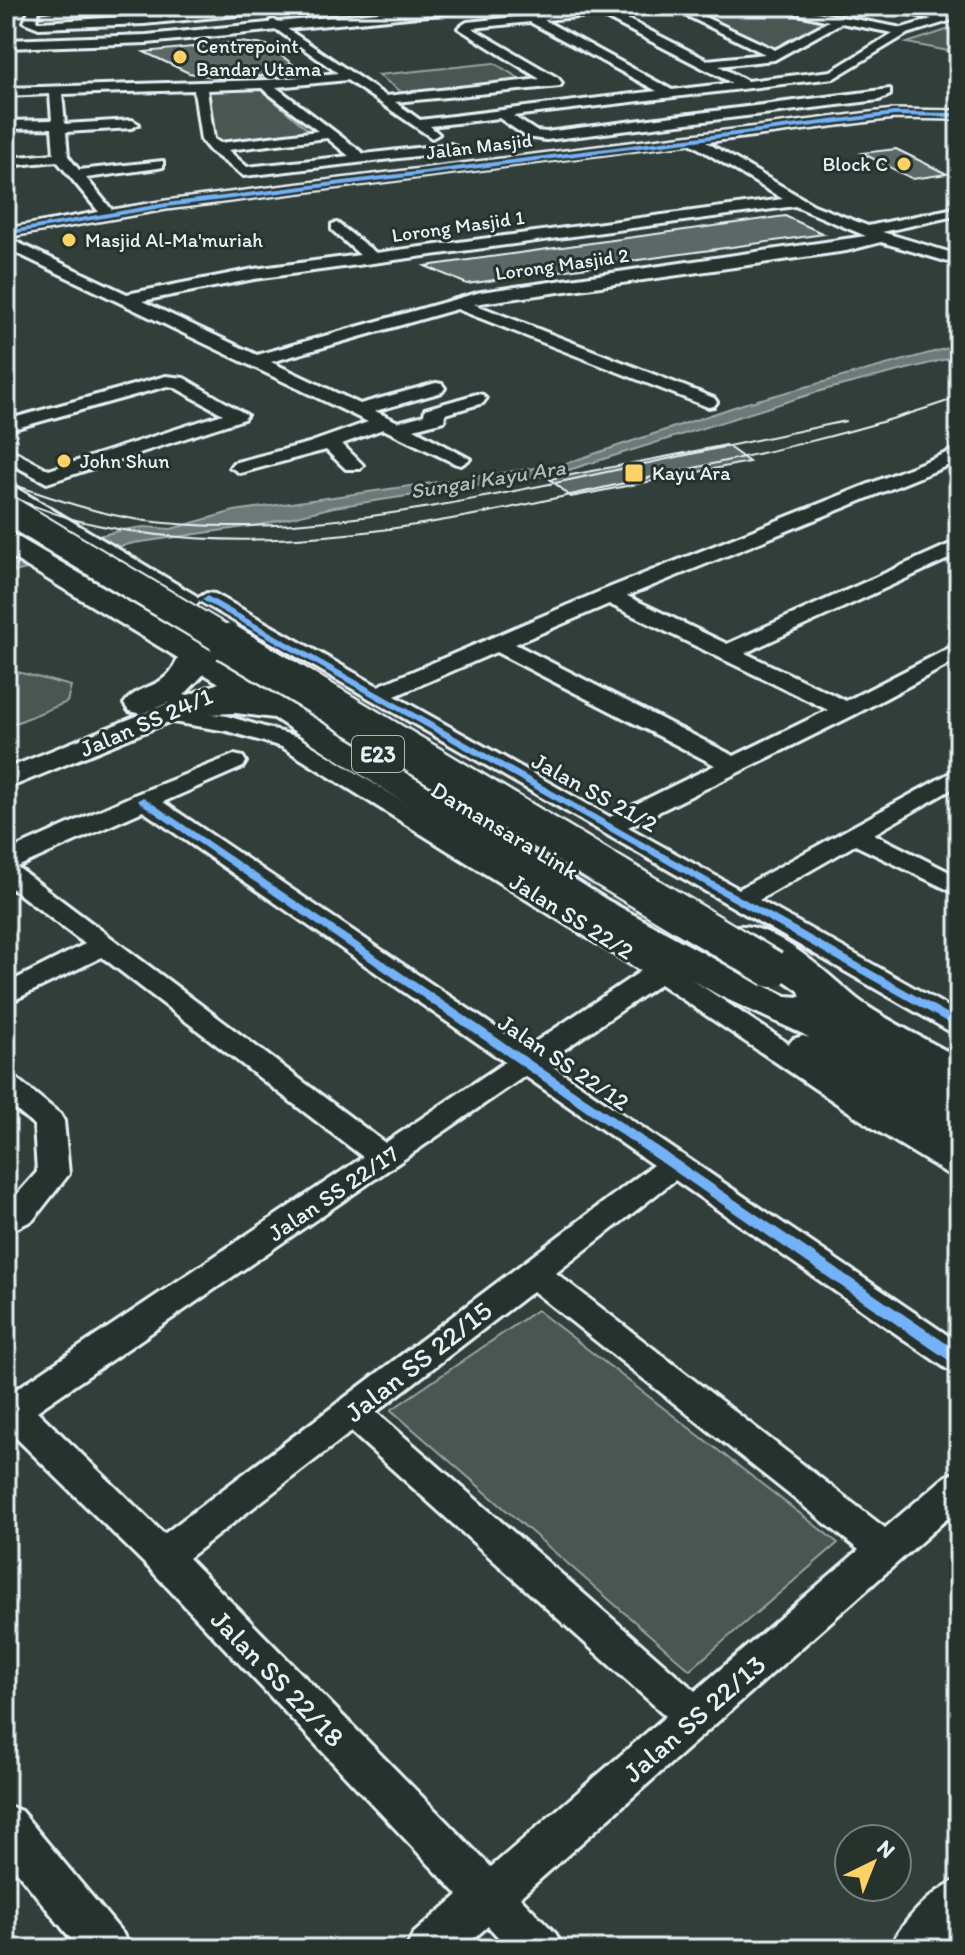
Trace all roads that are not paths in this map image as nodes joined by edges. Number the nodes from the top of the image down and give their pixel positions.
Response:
1 (66, 6) edge
2 (298, 6) edge
3 (437, 6) edge
4 (479, 6) edge
5 (651, 6) edge
6 (672, 6) edge
7 (768, 6) edge
8 (882, 6) edge
9 (392, 10) edge
10 (602, 11) junction
11 (959, 14) edge
12 (531, 18) junction
13 (946, 18) junction
14 (839, 20) junction
15 (276, 25) junction
16 (903, 32) junction
17 (6, 42) edge
18 (775, 54) junction
19 (705, 64) junction
20 (110, 76) dead end
21 (349, 76) junction
22 (851, 76) junction
23 (554, 81) junction
24 (268, 84) junction
25 (746, 85) junction
26 (200, 87) junction
27 (56, 91) junction
28 (6, 92) edge
29 (671, 94) junction
30 (116, 97) junction
31 (383, 100) junction
32 (591, 103) junction
33 (501, 114) junction
34 (959, 115) edge
35 (132, 124) dead end
36 (417, 124) junction
37 (6, 125) edge
38 (59, 126) junction
39 (329, 134) junction
40 (692, 139) junction
41 (215, 148) junction
42 (451, 148) junction
43 (61, 157) junction
44 (466, 158) dead end
45 (362, 159) junction
46 (6, 162) edge
47 (158, 164) dead end
48 (75, 175) junction
49 (298, 189) junction
50 (153, 191) dead end
51 (797, 201) junction
52 (166, 205) junction
53 (316, 205) dead end
54 (959, 211) edge
55 (108, 214) junction
56 (337, 227) dead end
57 (6, 233) edge
58 (874, 234) junction
59 (6, 242) edge
60 (373, 258) junction
61 (959, 260) edge
62 (125, 299) junction
63 (457, 303) junction
64 (256, 361) junction
65 (436, 388) dead end
66 (477, 399) dead end
67 (708, 402) dead end
68 (359, 410) junction
69 (391, 425) junction
70 (6, 426) edge
71 (330, 443) junction
72 (6, 453) edge
73 (959, 454) edge
74 (461, 459) dead end
75 (353, 465) dead end
76 (240, 467) dead end
77 (6, 494) edge
78 (6, 509) edge
79 (8, 538) edge
80 (959, 546) edge
81 (609, 596) junction
82 (213, 611) junction
83 (164, 635) junction
84 (497, 644) junction
85 (728, 652) junction
86 (192, 653) junction
87 (278, 658) junction
88 (953, 659) edge
89 (232, 677) junction
90 (163, 708) junction
91 (383, 708) junction
92 (279, 709) junction
93 (846, 710) junction
94 (336, 745) junction
95 (6, 760) edge
96 (234, 762) dead end
97 (734, 765) junction
98 (959, 775) edge
99 (6, 780) edge
100 (143, 800) junction
101 (611, 826) junction
102 (854, 834) junction
103 (6, 862) edge
104 (6, 871) edge
105 (959, 887) edge
106 (740, 900) junction
107 (593, 908) junction
108 (104, 945) junction
109 (660, 971) junction
110 (761, 974) junction
111 (6, 995) edge
112 (826, 1014) junction
113 (959, 1025) edge
114 (525, 1063) junction
115 (959, 1076) edge
116 (6, 1086) edge
117 (959, 1113) edge
118 (959, 1141) edge
119 (384, 1158) junction
120 (674, 1165) junction
121 (959, 1167) edge
122 (6, 1222) edge
123 (533, 1273) junction
124 (959, 1360) edge
125 (9, 1412) edge
126 (352, 1412) junction
127 (959, 1486) edge
128 (886, 1550) junction
129 (162, 1557) junction
130 (695, 1717) junction
131 (6, 1825) edge
132 (489, 1897) junction
133 (959, 1900) edge
134 (107, 1949) edge
135 (429, 1949) edge
136 (540, 1949) edge
137 (912, 1949) edge

1 - 2 street
3 - 9 main road
4 - 9 main road
5 - 10 street
6 - 18 street
7 - 14 street
8 - 13 street
9 - 15 main road
10 - 12 street
10 - 19 street
11 - 13 street
12 - 23 street
12 - 29 street
13 - 16 street
14 - 16 street
14 - 18 street
15 - 17 main road
15 - 21 street
16 - 22 street
18 - 19 street
19 - 25 street
20 - 30 street
21 - 24 street
21 - 31 street
22 - 25 street
22 - 33 street
23 - 31 street
23 - 32 street
24 - 26 street
24 - 39 street
25 - 29 street
26 - 30 street
26 - 41 street
27 - 28 street
27 - 30 street
27 - 38 street
29 - 32 street
31 - 36 street
32 - 33 street
33 - 36 street
34 - 40 street, Jalan Masjid
35 - 38 street
36 - 42 street
37 - 38 street
38 - 43 street
39 - 41 street
39 - 45 street
40 - 49 street, Jalan Masjid
40 - 51 street
41 - 45 street
42 - 44 street
42 - 45 street
43 - 46 street
43 - 48 street
47 - 48 street
48 - 55 street
49 - 52 street, Jalan Masjid
49 - 53 street
50 - 52 street
51 - 58 street
51 - 60 street, Lorong Masjid 1
52 - 55 street, Jalan Masjid
54 - 58 street, Lorong Masjid 2
55 - 57 street, Jalan Masjid
56 - 60 street
58 - 61 street
58 - 63 street, Lorong Masjid 2
59 - 62 street
60 - 62 street, Lorong Masjid 1
62 - 64 street
63 - 64 street, Lorong Masjid 2
63 - 67 street
64 - 68 street
65 - 68 street
66 - 69 street
68 - 69 street
69 - 71 street
69 - 74 street
70 - 72 street
71 - 75 street
71 - 76 street
73 - 81 street
77 - 82 highway
78 - 110 highway, Damansara Link / E23, bridge
79 - 83 highway
79 - 110 highway, Damansara Link / E23
80 - 85 street
81 - 84 street
81 - 85 street
82 - 83 highway
82 - 87 highway
82 - 91 street, Jalan SS 21/2
83 - 86 highway
84 - 91 street
84 - 97 street
85 - 93 street
86 - 89 highway
86 - 90 highway
87 - 89 main road, Jalan SS 24/1
87 - 91 highway
88 - 93 street
89 - 90 main road, Jalan SS 24/1
89 - 90 main road, Jalan SS 24/1
89 - 92 highway
90 - 92 highway
90 - 95 main road, Jalan SS 24/1
90 - 99 main road, Jalan SS 24/1
90 - 109 street, Jalan SS 22/2
91 - 94 highway
91 - 101 street, Jalan SS 21/2
91 - 112 highway
92 - 94 highway
93 - 97 street
94 - 107 highway
96 - 100 street
97 - 101 street
98 - 102 street
100 - 103 street
100 - 114 street, Jalan SS 22/12
101 - 106 street, Jalan SS 21/2
102 - 105 street
102 - 106 street
104 - 108 street
106 - 113 street, Jalan SS 21/2
107 - 112 highway
107 - 118 street
108 - 111 street
108 - 119 street
109 - 114 street, Jalan SS 22/17
109 - 121 street, Jalan SS 22/2
110 - 112 highway, Damansara Link / E23
112 - 115 highway, Damansara Link / E23
112 - 117 highway, Damansara Link / E23
114 - 119 street, Jalan SS 22/17
114 - 120 street, Jalan SS 22/12
116 - 122 street
119 - 125 street, Jalan SS 22/17
120 - 123 street, Jalan SS 22/15
120 - 124 street, Jalan SS 22/12
123 - 126 street, Jalan SS 22/15
123 - 128 street
125 - 129 street, Jalan SS 22/18
126 - 129 street, Jalan SS 22/15
126 - 130 street
127 - 128 street, Jalan SS 22/13
128 - 130 street, Jalan SS 22/13
129 - 132 street, Jalan SS 22/18
130 - 132 street, Jalan SS 22/13
131 - 134 street
132 - 135 street, Jalan SS 22/13
132 - 136 street, Jalan SS 22/18
133 - 137 street

